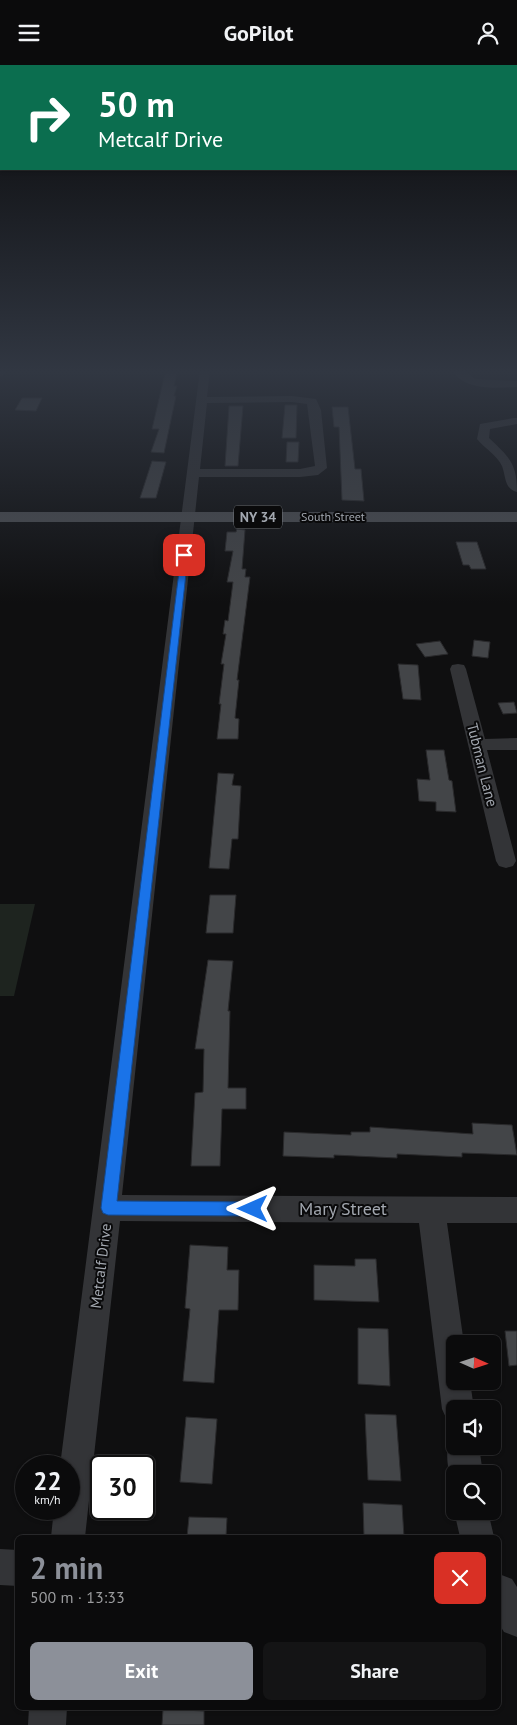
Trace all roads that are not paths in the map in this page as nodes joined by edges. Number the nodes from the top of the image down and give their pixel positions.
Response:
1 (197, 447) edge
2 (319, 447) edge
3 (492, 447) edge
4 (194, 473) junction
5 (515, 481) edge
6 (0, 517) edge
7 (188, 517) junction
8 (517, 517) edge
9 (458, 669) dead end
10 (517, 744) edge
11 (478, 745) junction
12 (506, 861) dead end
13 (108, 1208) junction
14 (431, 1209) junction
15 (517, 1210) edge
16 (457, 1400) edge
17 (473, 1520) edge
18 (68, 1535) edge
19 (477, 1535) edge
20 (0, 1567) edge
21 (15, 1567) edge
22 (501, 1595) edge
23 (517, 1619) edge
24 (48, 1710) edge
25 (46, 1725) edge

1 - 4 street, Metcalf Drive
2 - 4 street
3 - 5 street
4 - 7 street, Metcalf Drive
6 - 7 main road, South Street / NY 34
7 - 8 main road, South Street / NY 34
7 - 13 street, Metcalf Drive
9 - 11 street, Tubman Lane
10 - 11 street
11 - 12 street, Tubman Lane
13 - 14 street, Mary Street
13 - 18 street, Metcalf Drive
14 - 15 street, Mary Street
14 - 16 street
17 - 19 street
20 - 21 street
22 - 23 street
24 - 25 street

